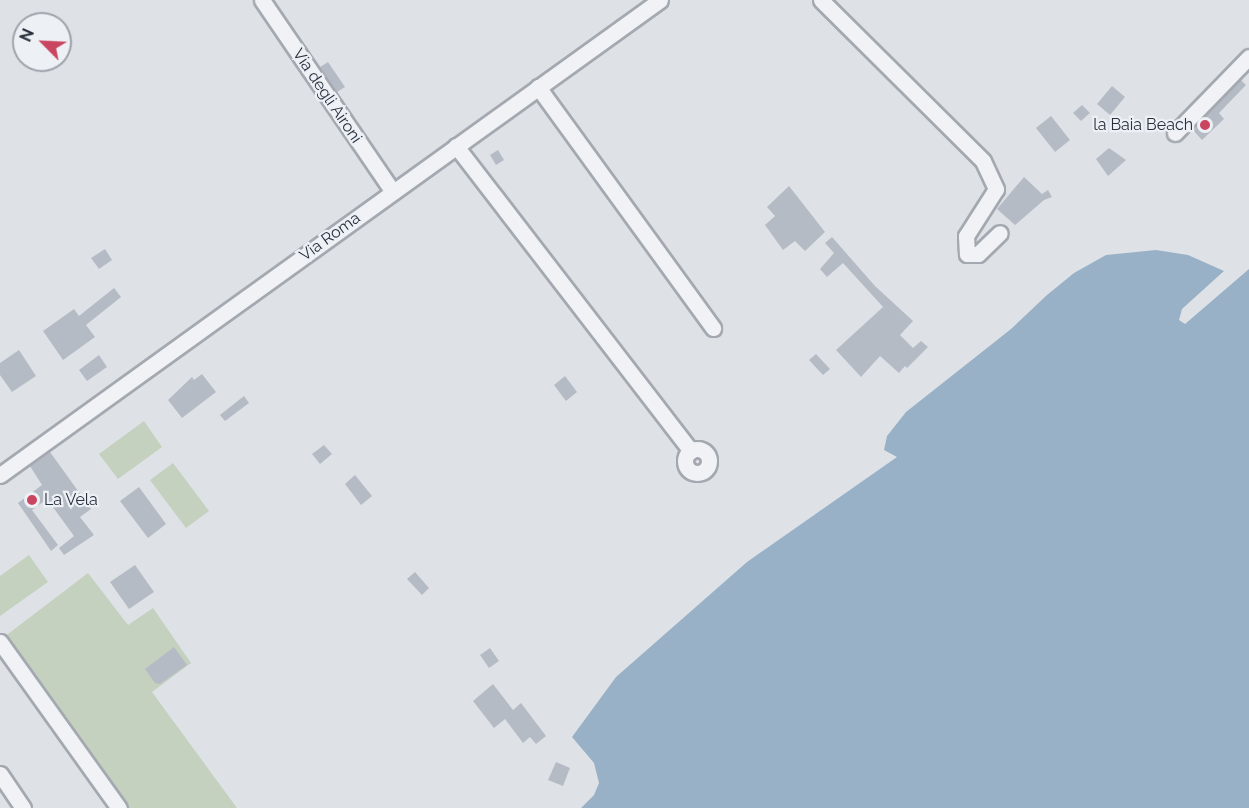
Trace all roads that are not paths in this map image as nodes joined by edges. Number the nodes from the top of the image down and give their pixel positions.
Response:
1 (262, 0) edge
2 (660, 0) edge
3 (821, 0) edge
4 (1249, 57) edge
5 (538, 87) junction
6 (1175, 133) dead end
7 (456, 146) junction
8 (393, 192) junction
9 (1000, 232) dead end
10 (713, 328) dead end
11 (690, 451) dead end
12 (0, 475) edge
13 (0, 642) edge
14 (0, 774) edge
15 (23, 808) edge
16 (119, 808) edge

1 - 8 street, Via degli Aironi
2 - 5 street, Via Roma
3 - 9 street
4 - 6 street
5 - 7 street, Via Roma
5 - 10 street
7 - 8 street, Via Roma
7 - 11 street
8 - 12 street, Via Roma
13 - 16 street
14 - 15 street

